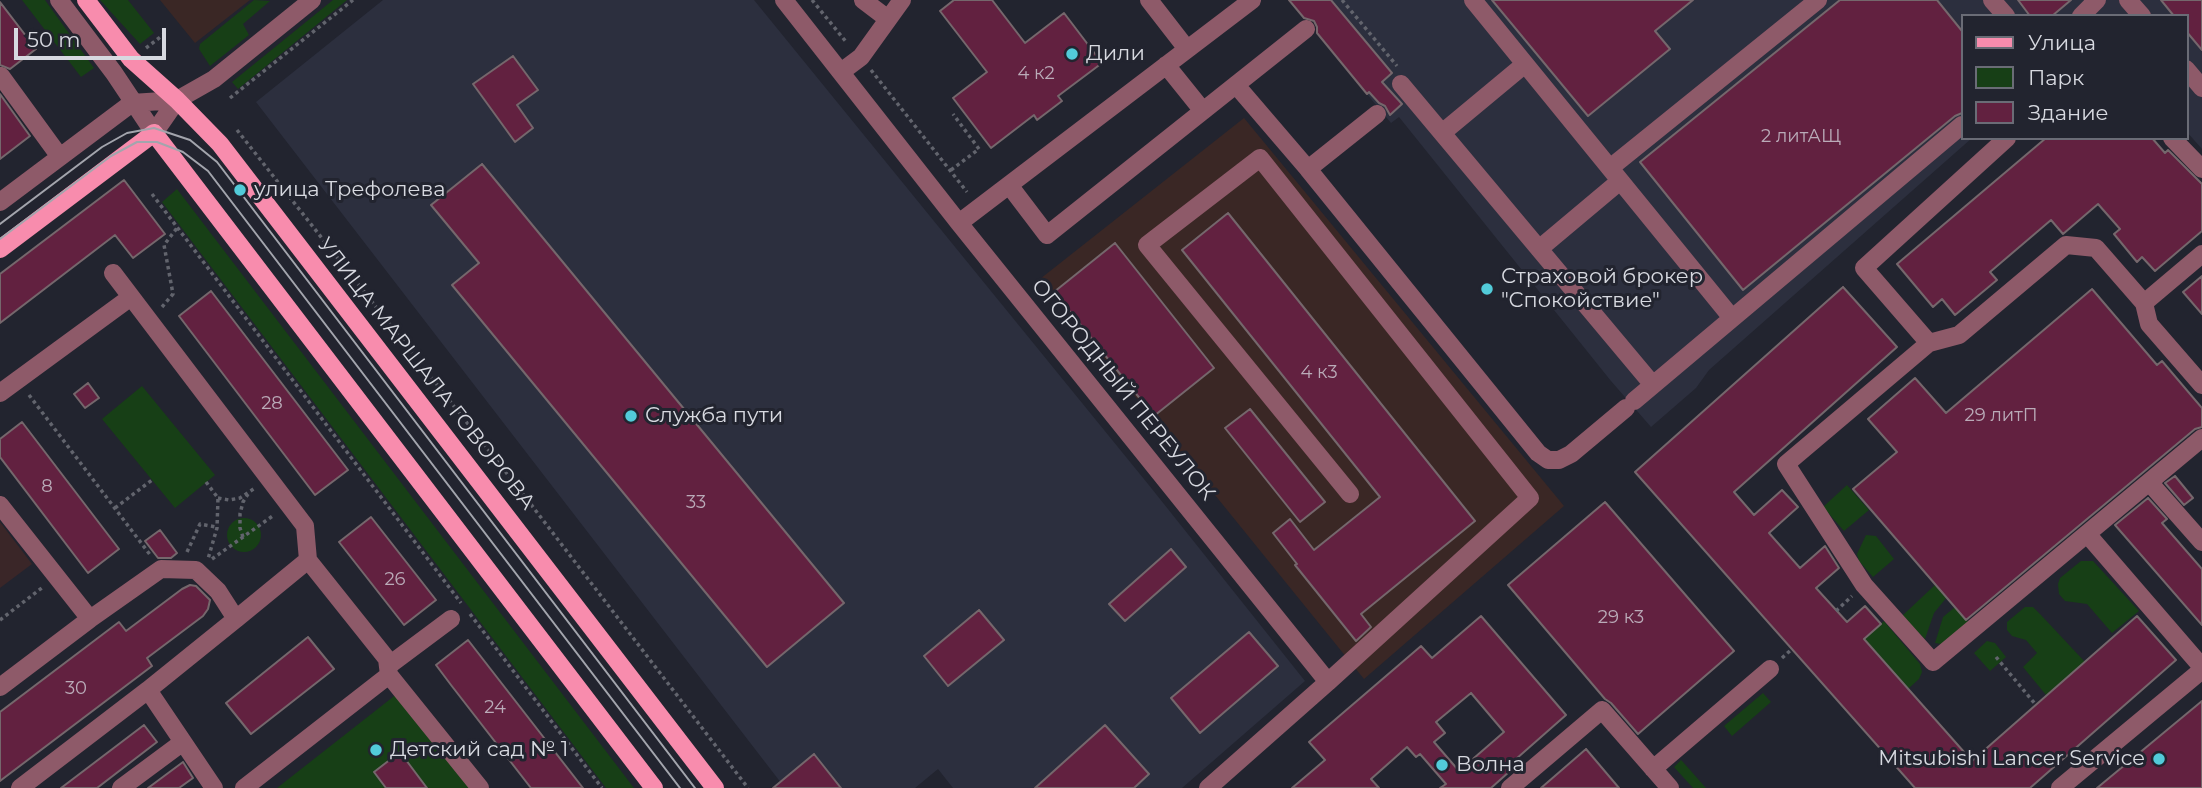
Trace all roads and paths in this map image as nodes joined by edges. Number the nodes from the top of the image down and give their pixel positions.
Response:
1 (59, 0) edge
2 (86, 0) edge
3 (312, 0) edge
4 (353, 0) edge
5 (784, 0) edge
6 (812, 0) edge
7 (863, 0) edge
8 (902, 0) edge
9 (1149, 0) edge
10 (1252, 0) edge
11 (1342, 0) edge
12 (1473, 0) edge
13 (1818, 0) edge
14 (1992, 0) edge
15 (2097, 0) edge
16 (2129, 0) edge
17 (2004, 14) edge
18 (2083, 14) edge
19 (2140, 14) edge
20 (888, 19) junction
21 (1306, 29) dead end
22 (163, 35) dead end
23 (144, 49) dead end
24 (1187, 49) junction
25 (861, 57) junction
26 (1525, 64) junction
27 (1166, 65) junction
28 (2188, 71) edge
29 (841, 72) junction
30 (1, 76) edge
31 (1401, 84) joint
32 (1236, 85) junction
33 (2202, 88) edge
34 (230, 98) dead end
35 (177, 100) junction
36 (132, 103) junction
37 (1203, 111) junction
38 (953, 114) dead end
39 (1377, 114) dead end
40 (1960, 127) edge
41 (237, 130) dead end
42 (154, 133) junction
43 (1442, 133) junction
44 (2005, 140) edge
45 (2174, 140) edge
46 (60, 157) junction
47 (1308, 169) junction
48 (2202, 169) edge
49 (951, 170) junction
50 (1615, 175) junction
51 (1009, 185) junction
52 (967, 192) dead end
53 (152, 194) dead end
54 (0, 202) edge
55 (959, 223) junction
56 (177, 228) junction
57 (0, 249) edge
58 (1539, 249) junction
59 (2202, 254) edge
60 (113, 272) dead end
61 (131, 296) junction
62 (2144, 303) junction
63 (1732, 318) junction
64 (150, 322) junction
65 (1930, 343) junction
66 (18, 380) junction
67 (1653, 385) junction
68 (2202, 385) edge
69 (0, 393) edge
70 (2202, 438) edge
71 (268, 478) junction
72 (152, 480) dead end
73 (206, 482) dead end
74 (2149, 482) junction
75 (250, 492) junction
76 (1350, 494) dead end
77 (218, 498) junction
78 (0, 505) edge
79 (289, 505) junction
80 (115, 508) junction
81 (217, 527) junction
82 (2088, 534) junction
83 (243, 537) junction
84 (2202, 542) edge
85 (308, 560) junction
86 (170, 569) junction
87 (57, 577) junction
88 (1850, 598) dead end
89 (1836, 611) dead end
90 (90, 619) junction
91 (236, 619) junction
92 (451, 619) dead end
93 (0, 620) edge
94 (1996, 657) dead end
95 (1770, 669) dead end
96 (2202, 669) edge
97 (389, 670) junction
98 (1328, 682) junction
99 (0, 687) edge
100 (148, 690) junction
101 (2036, 705) dead end
102 (183, 742) junction
103 (1653, 768) junction
104 (20, 788) edge
105 (121, 788) edge
106 (214, 788) edge
107 (244, 788) edge
108 (480, 788) edge
109 (602, 788) edge
110 (654, 788) edge
111 (715, 788) edge
112 (748, 788) edge
113 (1208, 788) edge
114 (1510, 788) edge
115 (1671, 788) edge
116 (2060, 788) edge

1 - 36 street
2 - 35 main road, УЛИЦА МАРШАЛА ГОВОРОВА
3 - 35 street
4 - 34 path
5 - 29 street, ОГОРОДНЫЙ ПЕРЕУЛОК
6 - 25 path
7 - 20 street
8 - 20 street
9 - 24 street
10 - 24 street
11 - 31 path
12 - 26 street
13 - 50 street
14 - 17 street
15 - 18 street
16 - 19 street
20 - 25 street
21 - 32 street
22 - 23 path
24 - 27 street
25 - 29 street
25 - 49 path
26 - 43 street
26 - 50 street
27 - 37 street
27 - 51 street
28 - 33 street
29 - 55 street, ОГОРОДНЫЙ ПЕРЕУЛОК
30 - 46 street
31 - 43 street
32 - 37 street
32 - 47 street
35 - 36 street
35 - 42 street
35 - 111 main road, УЛИЦА МАРШАЛА ГОВОРОВА
36 - 42 street
36 - 46 street
37 - 51 street
38 - 49 path
39 - 47 street
40 - 63 street
41 - 112 path
42 - 57 main road
42 - 110 main road
43 - 58 street
44 - 65 street
45 - 48 street
46 - 54 street
47 - 67 street
49 - 52 path
50 - 58 street
50 - 63 street
51 - 55 street
53 - 56 path
55 - 98 street, ОГОРОДНЫЙ ПЕРЕУЛОК
56 - 64 path
56 - 109 path
58 - 67 street
59 - 62 street
60 - 61 street
61 - 64 street
61 - 66 street
62 - 65 street
62 - 68 street
63 - 67 street
64 - 71 street
65 - 82 street
66 - 69 street
66 - 80 path
70 - 74 street
71 - 75 path
71 - 79 street
72 - 80 path
73 - 77 path
74 - 82 street
74 - 84 street
75 - 77 path
75 - 83 path
76 - 98 street
77 - 81 path
78 - 87 street
79 - 83 path
79 - 85 street
80 - 86 path
81 - 83 path
81 - 86 path
82 - 96 street
85 - 91 street
85 - 97 street
86 - 90 street
86 - 91 street
87 - 90 street
87 - 93 path
88 - 89 path
90 - 99 street
91 - 100 street
92 - 97 street
94 - 101 path
95 - 103 street
96 - 116 street
97 - 107 street
97 - 108 street
98 - 113 street
100 - 102 street
100 - 104 street
102 - 105 street
102 - 106 street
103 - 114 street
103 - 115 street

